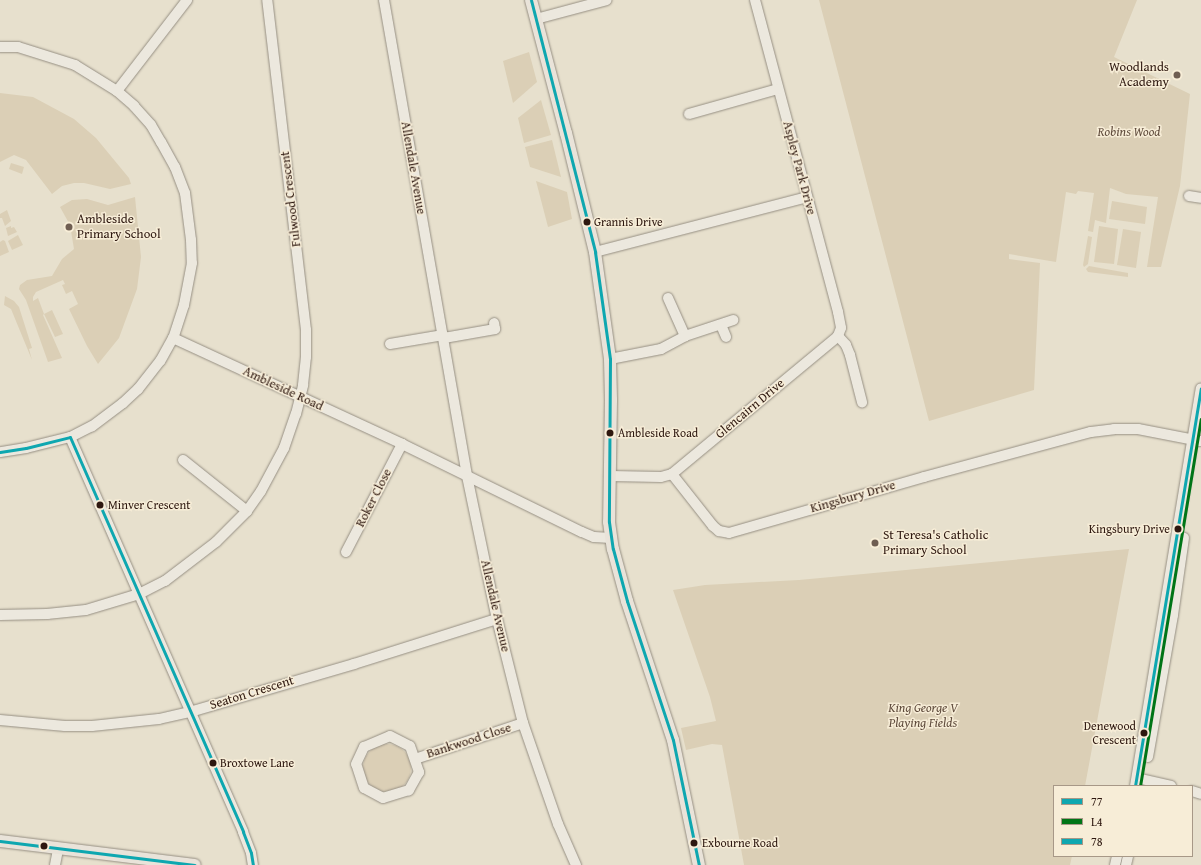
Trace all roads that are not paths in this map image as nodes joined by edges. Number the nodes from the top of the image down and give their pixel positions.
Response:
1 (187, 0) edge
2 (267, 0) edge
3 (384, 0) edge
4 (531, 0) edge
5 (607, 0) edge
6 (754, 0) edge
7 (536, 19) junction
8 (0, 47) edge
9 (778, 89) junction
10 (117, 91) junction
11 (689, 114) dead end
12 (1189, 196) dead end
13 (807, 197) junction
14 (1201, 198) edge
15 (595, 252) junction
16 (668, 298) dead end
17 (733, 320) dead end
18 (494, 323) dead end
19 (721, 324) junction
20 (685, 336) junction
21 (838, 336) junction
22 (443, 337) junction
23 (726, 337) dead end
24 (173, 338) junction
25 (390, 344) dead end
26 (610, 359) junction
27 (1201, 388) edge
28 (300, 397) junction
29 (862, 402) dead end
30 (70, 437) junction
31 (1198, 437) edge
32 (402, 444) junction
33 (0, 452) edge
34 (1196, 455) edge
35 (183, 460) dead end
36 (672, 474) junction
37 (467, 476) junction
38 (611, 476) junction
39 (247, 511) junction
40 (611, 538) junction
41 (346, 552) dead end
42 (139, 594) junction
43 (0, 615) edge
44 (497, 619) junction
45 (190, 712) junction
46 (0, 720) edge
47 (523, 723) junction
48 (415, 759) junction
49 (1139, 782) edge
50 (1163, 785) edge
51 (0, 841) edge
52 (58, 849) junction
53 (176, 864) edge
54 (55, 865) edge
55 (195, 865) edge
56 (253, 865) edge
57 (576, 865) edge
58 (699, 865) edge

1 - 10 street
2 - 28 street, Fulwood Crescent
3 - 22 street, Allendale Avenue
4 - 7 main road
5 - 7 street
6 - 9 street, Aspley Park Drive
7 - 15 main road
8 - 10 street
9 - 11 street
9 - 13 street, Aspley Park Drive
10 - 24 street
12 - 14 street
13 - 15 street
13 - 21 street, Aspley Park Drive
15 - 26 main road
16 - 20 street
17 - 19 street
18 - 22 street
19 - 20 street
19 - 23 street
20 - 26 street
21 - 29 street
21 - 36 street, Glencairn Drive
22 - 25 street
22 - 37 street, Allendale Avenue
24 - 28 street, Ambleside Road
24 - 30 street
26 - 38 main road
27 - 31 street
28 - 32 street, Ambleside Road
28 - 39 street, Fulwood Crescent
30 - 33 street
30 - 42 street
31 - 34 street
31 - 36 street, Kingsbury Drive
32 - 37 street, Ambleside Road
32 - 41 street, Roker Close
34 - 49 street
35 - 39 street
36 - 38 street
37 - 40 street, Ambleside Road
37 - 44 street, Allendale Avenue
38 - 40 main road
39 - 42 street, Fulwood Crescent
40 - 58 main road
42 - 43 street, Fulwood Crescent
42 - 45 street
44 - 45 street, Seaton Crescent
44 - 47 street, Allendale Avenue
45 - 46 street, Seaton Crescent
45 - 56 street
47 - 48 street, Bankwood Close
47 - 57 street, Allendale Avenue
48 - 48 street, Bankwood Close
49 - 50 street
51 - 52 main road
52 - 53 main road
52 - 54 street
53 - 55 main road

